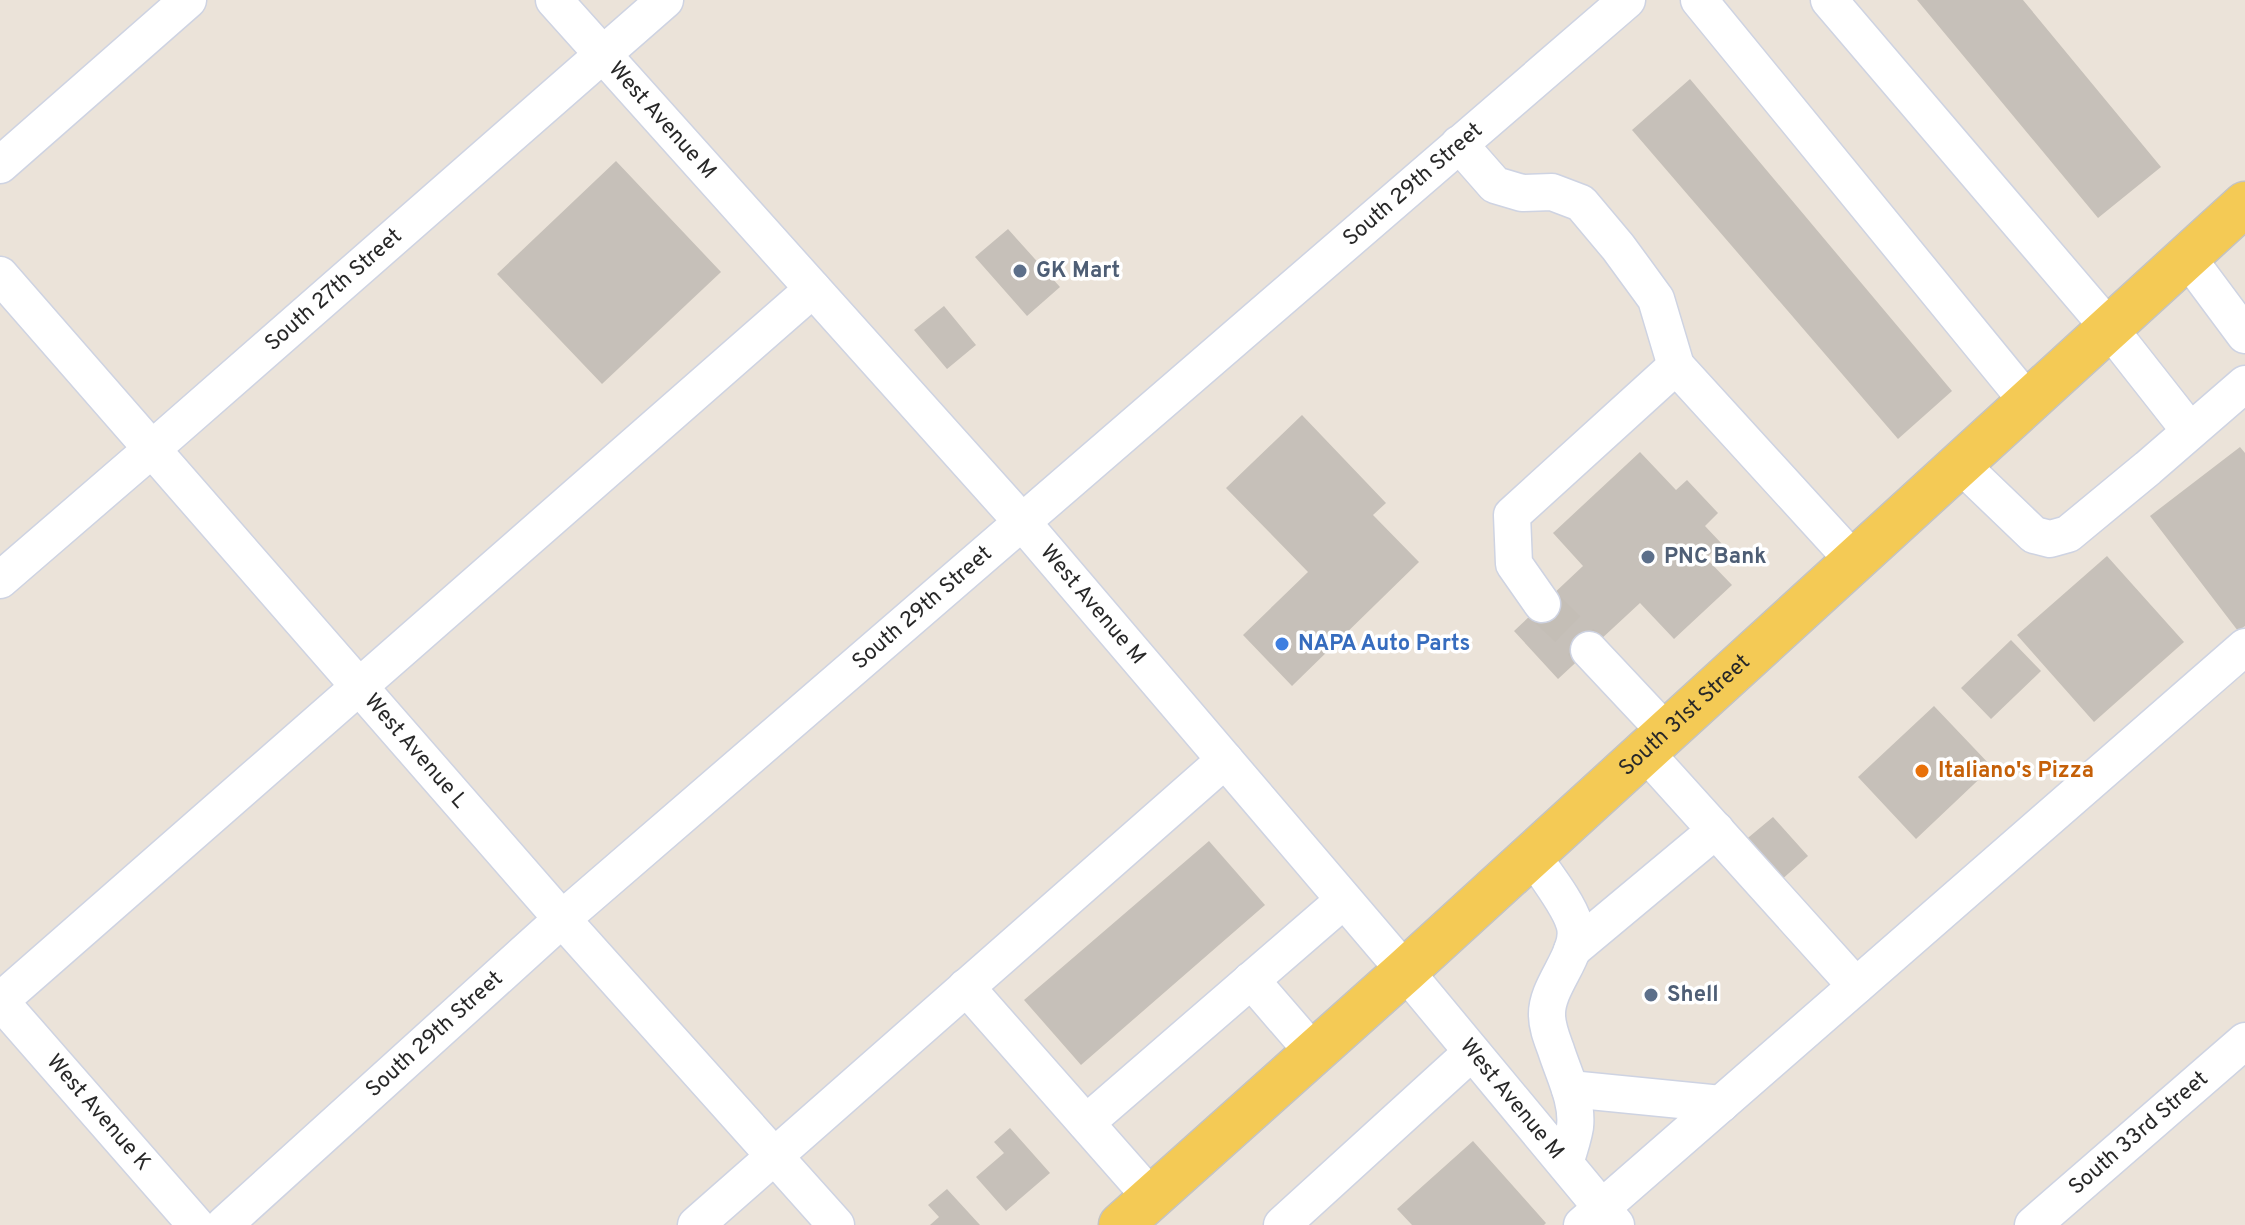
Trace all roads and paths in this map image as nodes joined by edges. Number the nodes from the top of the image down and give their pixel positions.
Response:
1 (188, 0) edge
2 (554, 0) edge
3 (665, 0) edge
4 (1627, 0) edge
5 (1699, 0) edge
6 (1829, 0) edge
7 (602, 54) junction
8 (1459, 144) junction
9 (0, 165) edge
10 (2245, 204) edge
11 (2187, 257) junction
12 (0, 275) edge
13 (813, 289) junction
14 (2109, 328) junction
15 (2245, 335) edge
16 (1676, 366) junction
17 (2245, 384) edge
18 (2028, 402) junction
19 (2190, 431) junction
20 (152, 449) junction
21 (1960, 464) junction
22 (1022, 522) junction
23 (1854, 561) junction
24 (0, 580) edge
25 (1542, 604) tunnel mouth
26 (2245, 647) edge
27 (1589, 650) tunnel mouth
28 (359, 687) junction
29 (1655, 742) junction
30 (1225, 760) junction
31 (1716, 830) junction
32 (1532, 855) junction
33 (1344, 900) junction
34 (562, 919) junction
35 (1572, 950) junction
36 (1405, 971) junction
37 (1251, 980) junction
38 (1856, 986) junction
39 (966, 987) junction
40 (0, 1001) edge
41 (2245, 1041) edge
42 (1472, 1052) junction
43 (1314, 1053) junction
44 (1570, 1089) junction
45 (1721, 1104) junction
46 (1086, 1123) junction
47 (775, 1156) junction
48 (1565, 1163) junction
49 (1129, 1218) edge
50 (1600, 1219) edge
51 (196, 1225) edge
52 (224, 1225) edge
53 (696, 1225) edge
54 (836, 1225) edge
55 (1282, 1225) edge
56 (2033, 1225) edge

1 - 9 street
2 - 7 street, West Avenue M
3 - 7 street, South 27th Street
4 - 8 street, South 29th Street
5 - 18 street
6 - 14 street
7 - 13 street, West Avenue M
7 - 20 street, South 27th Street
8 - 16 street
8 - 22 street, South 29th Street
10 - 11 main road, South 31st Street
11 - 14 main road, South 31st Street
11 - 15 street
12 - 20 street, West Avenue L
13 - 22 street, West Avenue M
13 - 28 street
14 - 18 main road, South 31st Street
14 - 19 street
16 - 23 street
16 - 25 street
17 - 19 street
18 - 21 main road, South 31st Street
19 - 21 street
20 - 24 street, South 27th Street
20 - 28 street, West Avenue L
21 - 23 main road, South 31st Street
22 - 30 street, West Avenue M
22 - 34 street, South 29th Street
23 - 29 main road, South 31st Street
26 - 38 street
27 - 29 street
28 - 34 street, West Avenue L
28 - 40 street
29 - 31 street
29 - 32 main road, South 31st Street
30 - 33 street, West Avenue M
30 - 39 street
31 - 35 street
31 - 38 street
32 - 35 street
32 - 36 main road, South 31st Street
33 - 36 street, West Avenue M
33 - 37 street
34 - 47 street, West Avenue L
34 - 52 street, South 29th Street
35 - 44 street
36 - 42 street, West Avenue M
36 - 43 main road, South 31st Street
37 - 43 street
37 - 46 street
38 - 45 street
39 - 46 street
39 - 47 street
40 - 51 street, West Avenue K
41 - 56 street, South 33rd Street
42 - 48 street, West Avenue M
42 - 55 street
43 - 49 main road, South 31st Street
44 - 45 street
44 - 48 street
45 - 50 street
46 - 49 street
47 - 53 street
47 - 54 street, West Avenue L
48 - 50 street, West Avenue M

